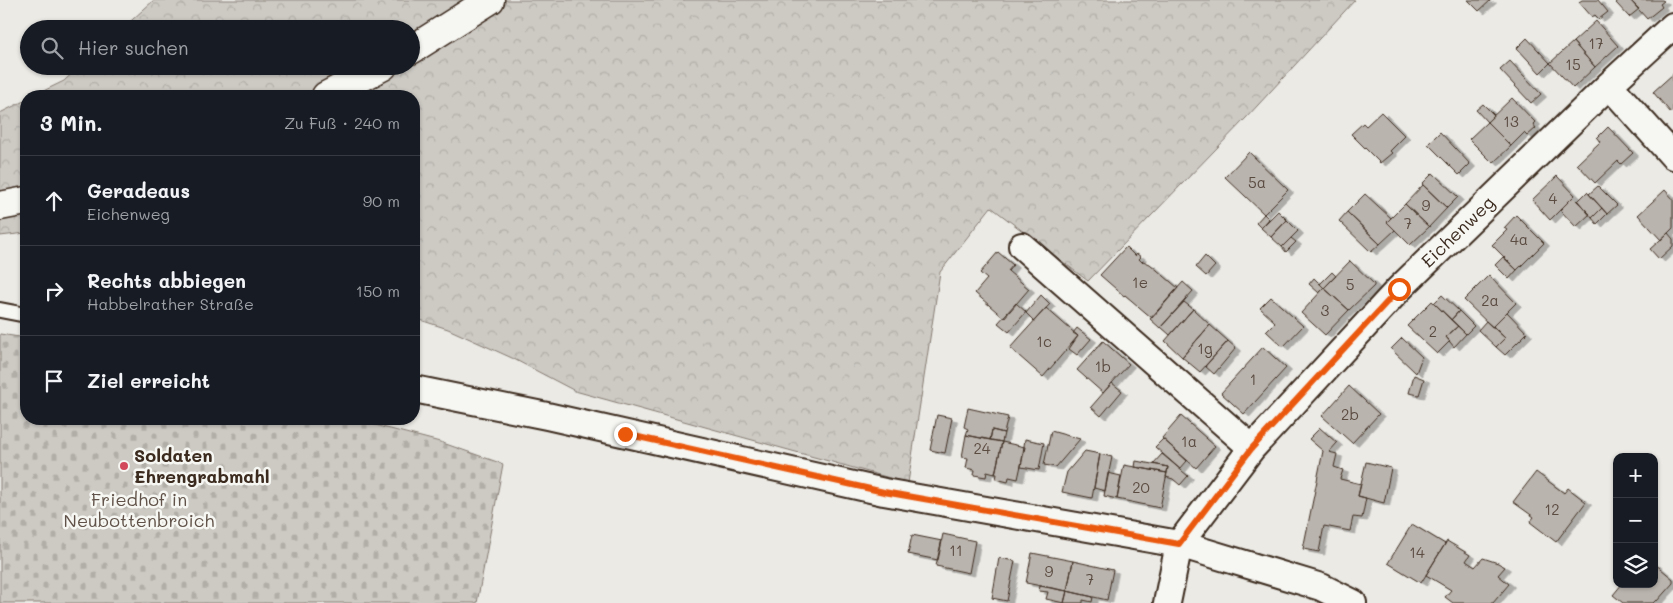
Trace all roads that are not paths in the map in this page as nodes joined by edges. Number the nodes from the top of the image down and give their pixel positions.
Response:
1 (490, 0) edge
2 (1673, 26) edge
3 (420, 44) edge
4 (366, 75) edge
5 (1609, 85) junction
6 (337, 90) edge
7 (1673, 156) edge
8 (20, 201) edge
9 (0, 206) edge
10 (1022, 246) dead end
11 (0, 310) edge
12 (20, 314) edge
13 (420, 390) edge
14 (1252, 448) junction
15 (1179, 544) junction
16 (1167, 603) edge
17 (1353, 603) edge

1 - 3 main road
2 - 5 street, Eichenweg
4 - 6 main road
5 - 7 street
5 - 14 street, Eichenweg
8 - 9 main road
10 - 14 street
11 - 12 lane
13 - 15 street
14 - 15 street, Eichenweg
15 - 16 street
15 - 17 street

